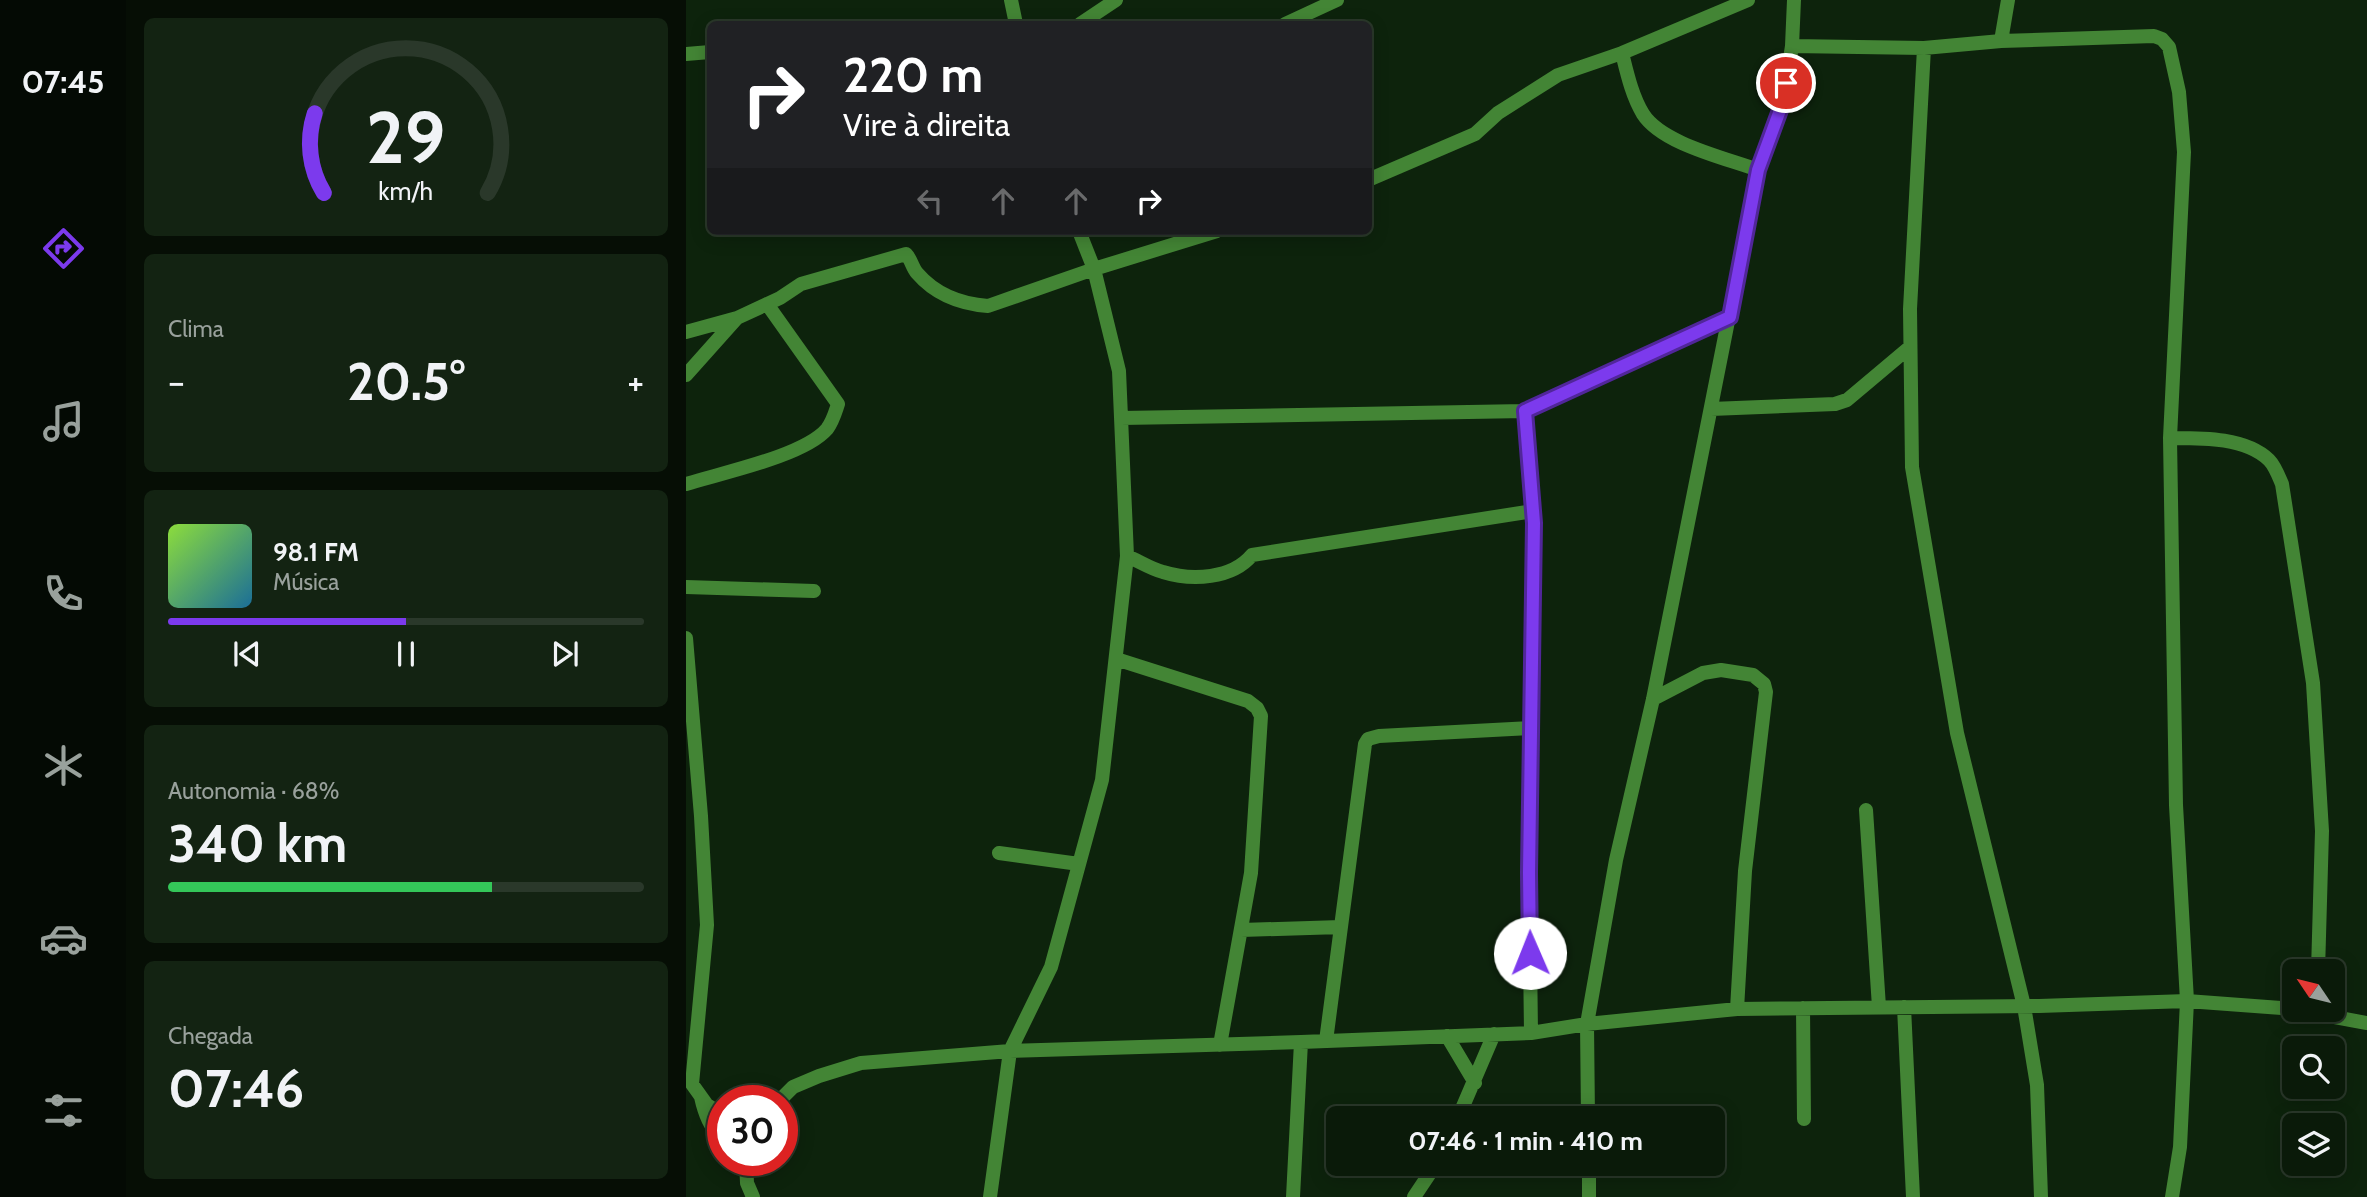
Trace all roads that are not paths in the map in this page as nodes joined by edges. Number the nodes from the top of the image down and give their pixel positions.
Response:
1 (1012, 0) edge
2 (1116, 0) edge
3 (1337, 0) edge
4 (1748, 0) edge
5 (1794, 0) edge
6 (2008, 0) edge
7 (1016, 21) edge
8 (1084, 21) edge
9 (1292, 21) edge
10 (2001, 41) junction
11 (1792, 46) junction
12 (1924, 48) junction
13 (707, 52) edge
14 (1622, 53) junction
15 (686, 54) edge
16 (1758, 170) junction
17 (1372, 178) edge
18 (1081, 235) edge
19 (1204, 235) edge
20 (1094, 269) junction
21 (767, 304) junction
22 (1730, 317) junction
23 (737, 318) junction
24 (686, 332) edge
25 (1910, 347) junction
26 (686, 375) edge
27 (1711, 409) junction
28 (1525, 411) junction
29 (1121, 418) junction
30 (2170, 438) junction
31 (686, 484) edge
32 (1533, 510) junction
33 (1127, 556) junction
34 (686, 587) edge
35 (814, 591) dead end
36 (686, 638) edge
37 (1115, 659) junction
38 (1653, 699) junction
39 (1531, 728) junction
40 (1866, 810) dead end
41 (694, 816) edge
42 (999, 853) dead end
43 (1079, 864) junction
44 (1341, 927) junction
45 (1241, 930) junction
46 (2318, 959) edge
47 (2187, 1001) junction
48 (2024, 1006) junction
49 (1879, 1007) junction
50 (1904, 1007) junction
51 (1802, 1008) junction
52 (1737, 1009) junction
53 (2282, 1009) edge
54 (2345, 1018) edge
55 (2367, 1023) edge
56 (1587, 1024) junction
57 (1531, 1033) junction
58 (1494, 1034) junction
59 (1447, 1036) junction
60 (1326, 1041) junction
61 (1301, 1042) junction
62 (1220, 1045) junction
63 (1010, 1051) junction
64 (1475, 1083) junction
65 (689, 1084) edge
66 (798, 1085) edge
67 (701, 1097) junction
68 (707, 1105) edge
69 (1464, 1106) edge
70 (1588, 1106) edge
71 (707, 1116) edge
72 (1804, 1119) dead end
73 (746, 1176) edge
74 (1428, 1176) edge
75 (1589, 1176) edge
76 (752, 1197) edge
77 (990, 1197) edge
78 (1293, 1197) edge
79 (1414, 1197) edge
80 (1589, 1197) edge
81 (1913, 1197) edge
82 (2041, 1197) edge
83 (2172, 1197) edge

1 - 7 street
2 - 8 street
3 - 9 street
4 - 14 street
5 - 11 street
6 - 10 street
10 - 12 street
10 - 30 street
11 - 12 street
11 - 16 street
12 - 25 street
13 - 15 street
14 - 16 street
14 - 17 street
16 - 22 street
18 - 20 street
19 - 20 street
20 - 21 street
20 - 29 street
21 - 23 street
21 - 31 street
22 - 27 street
22 - 28 street
23 - 24 street
23 - 26 street
25 - 27 street
25 - 48 street
27 - 38 street
28 - 29 street
28 - 32 street
29 - 33 street
30 - 46 street
30 - 47 street
32 - 33 street
32 - 39 street
33 - 37 street
34 - 35 street
36 - 41 street
37 - 43 street
37 - 45 street
38 - 52 street
38 - 56 street
39 - 44 street
39 - 57 street
40 - 49 street
41 - 65 street
42 - 43 street
43 - 63 street
44 - 45 street
44 - 60 street
45 - 62 street
47 - 48 street
47 - 53 street
47 - 83 street
48 - 50 street
48 - 82 street
49 - 50 street
49 - 51 street
50 - 81 street
51 - 52 street
51 - 72 street
52 - 56 street
54 - 55 street
56 - 57 street
56 - 70 street
57 - 58 street
58 - 59 street
58 - 64 street
59 - 60 street
59 - 64 street
60 - 61 street
61 - 62 street
61 - 78 street
62 - 63 street
63 - 66 street
63 - 77 street
64 - 69 street
65 - 67 street
67 - 68 street
67 - 71 street
73 - 76 street
74 - 79 street
75 - 80 street

